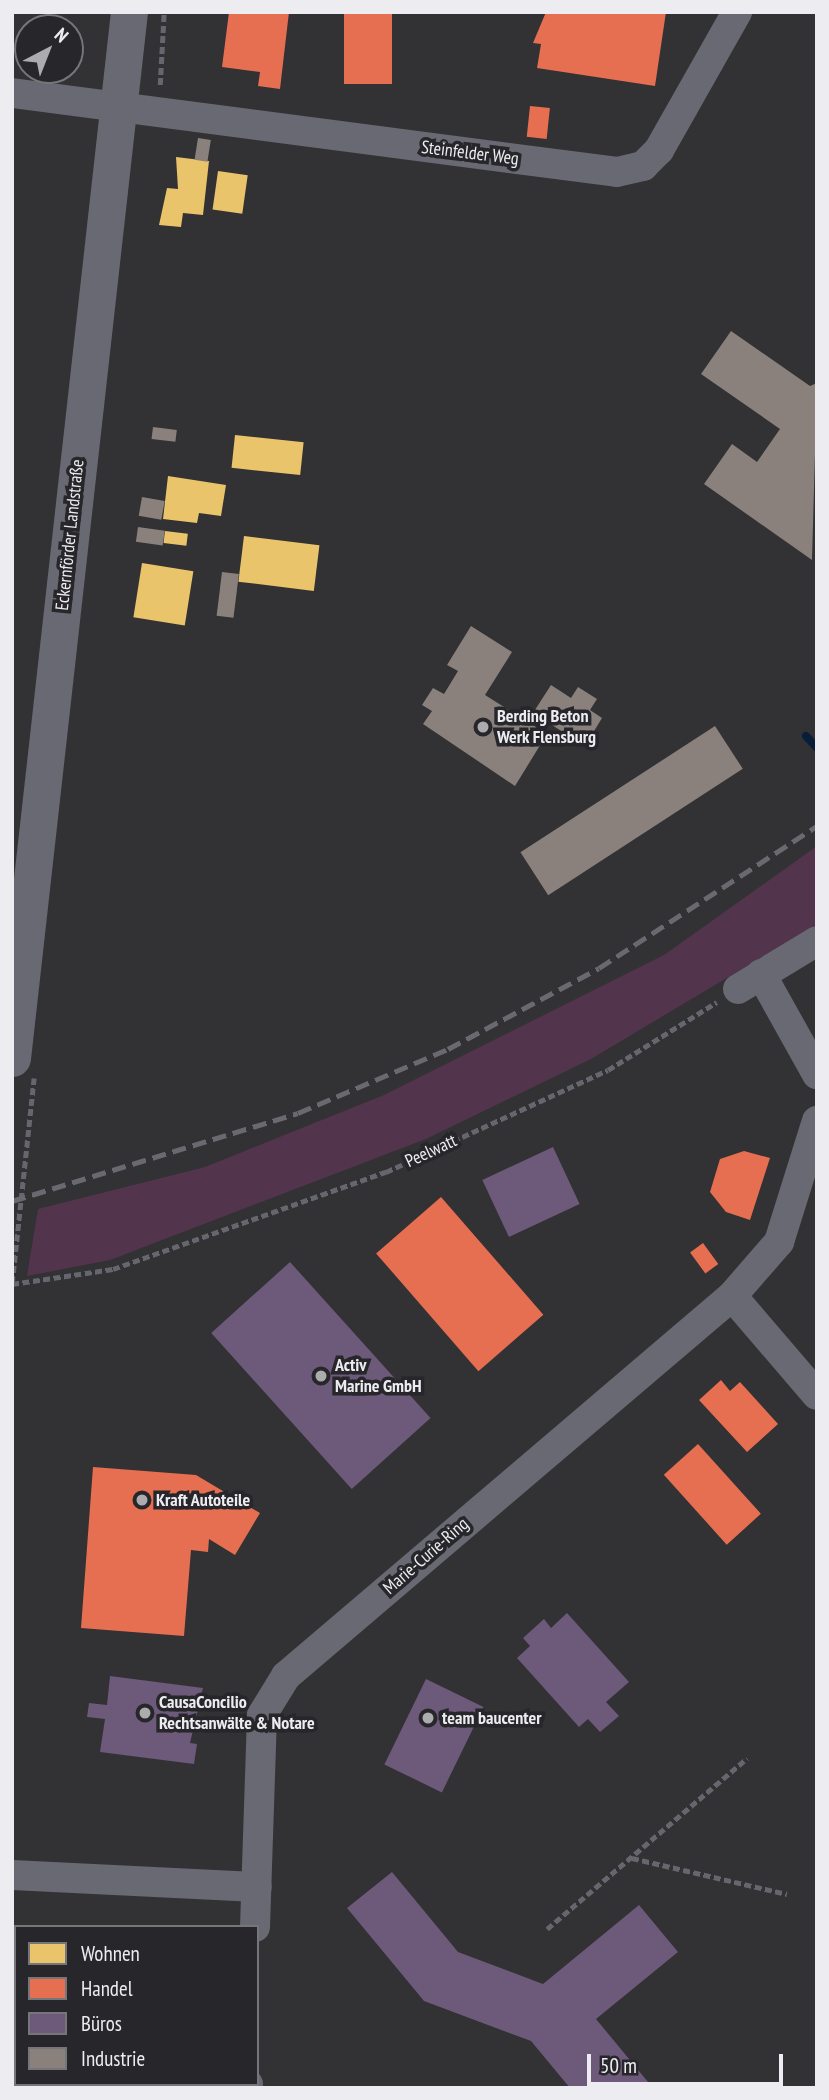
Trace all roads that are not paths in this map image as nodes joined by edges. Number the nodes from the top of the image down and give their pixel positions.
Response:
1 (130, 12) edge
2 (737, 12) edge
3 (12, 93) edge
4 (117, 108) junction
5 (817, 941) edge
6 (12, 1058) edge
7 (817, 1074) edge
8 (817, 1121) edge
9 (732, 1296) junction
10 (817, 1395) edge
11 (12, 1875) edge
12 (257, 1886) junction
13 (255, 1925) edge

1 - 4 street, Eckernförder Landstraße
2 - 4 street, Steinfelder Weg
3 - 4 street, Steinfelder Weg
4 - 6 street, Eckernförder Landstraße
5 - 7 street
8 - 9 street, Marie-Curie-Ring
9 - 10 street
9 - 12 street, Marie-Curie-Ring
11 - 12 street
12 - 13 street, Marie-Curie-Ring

